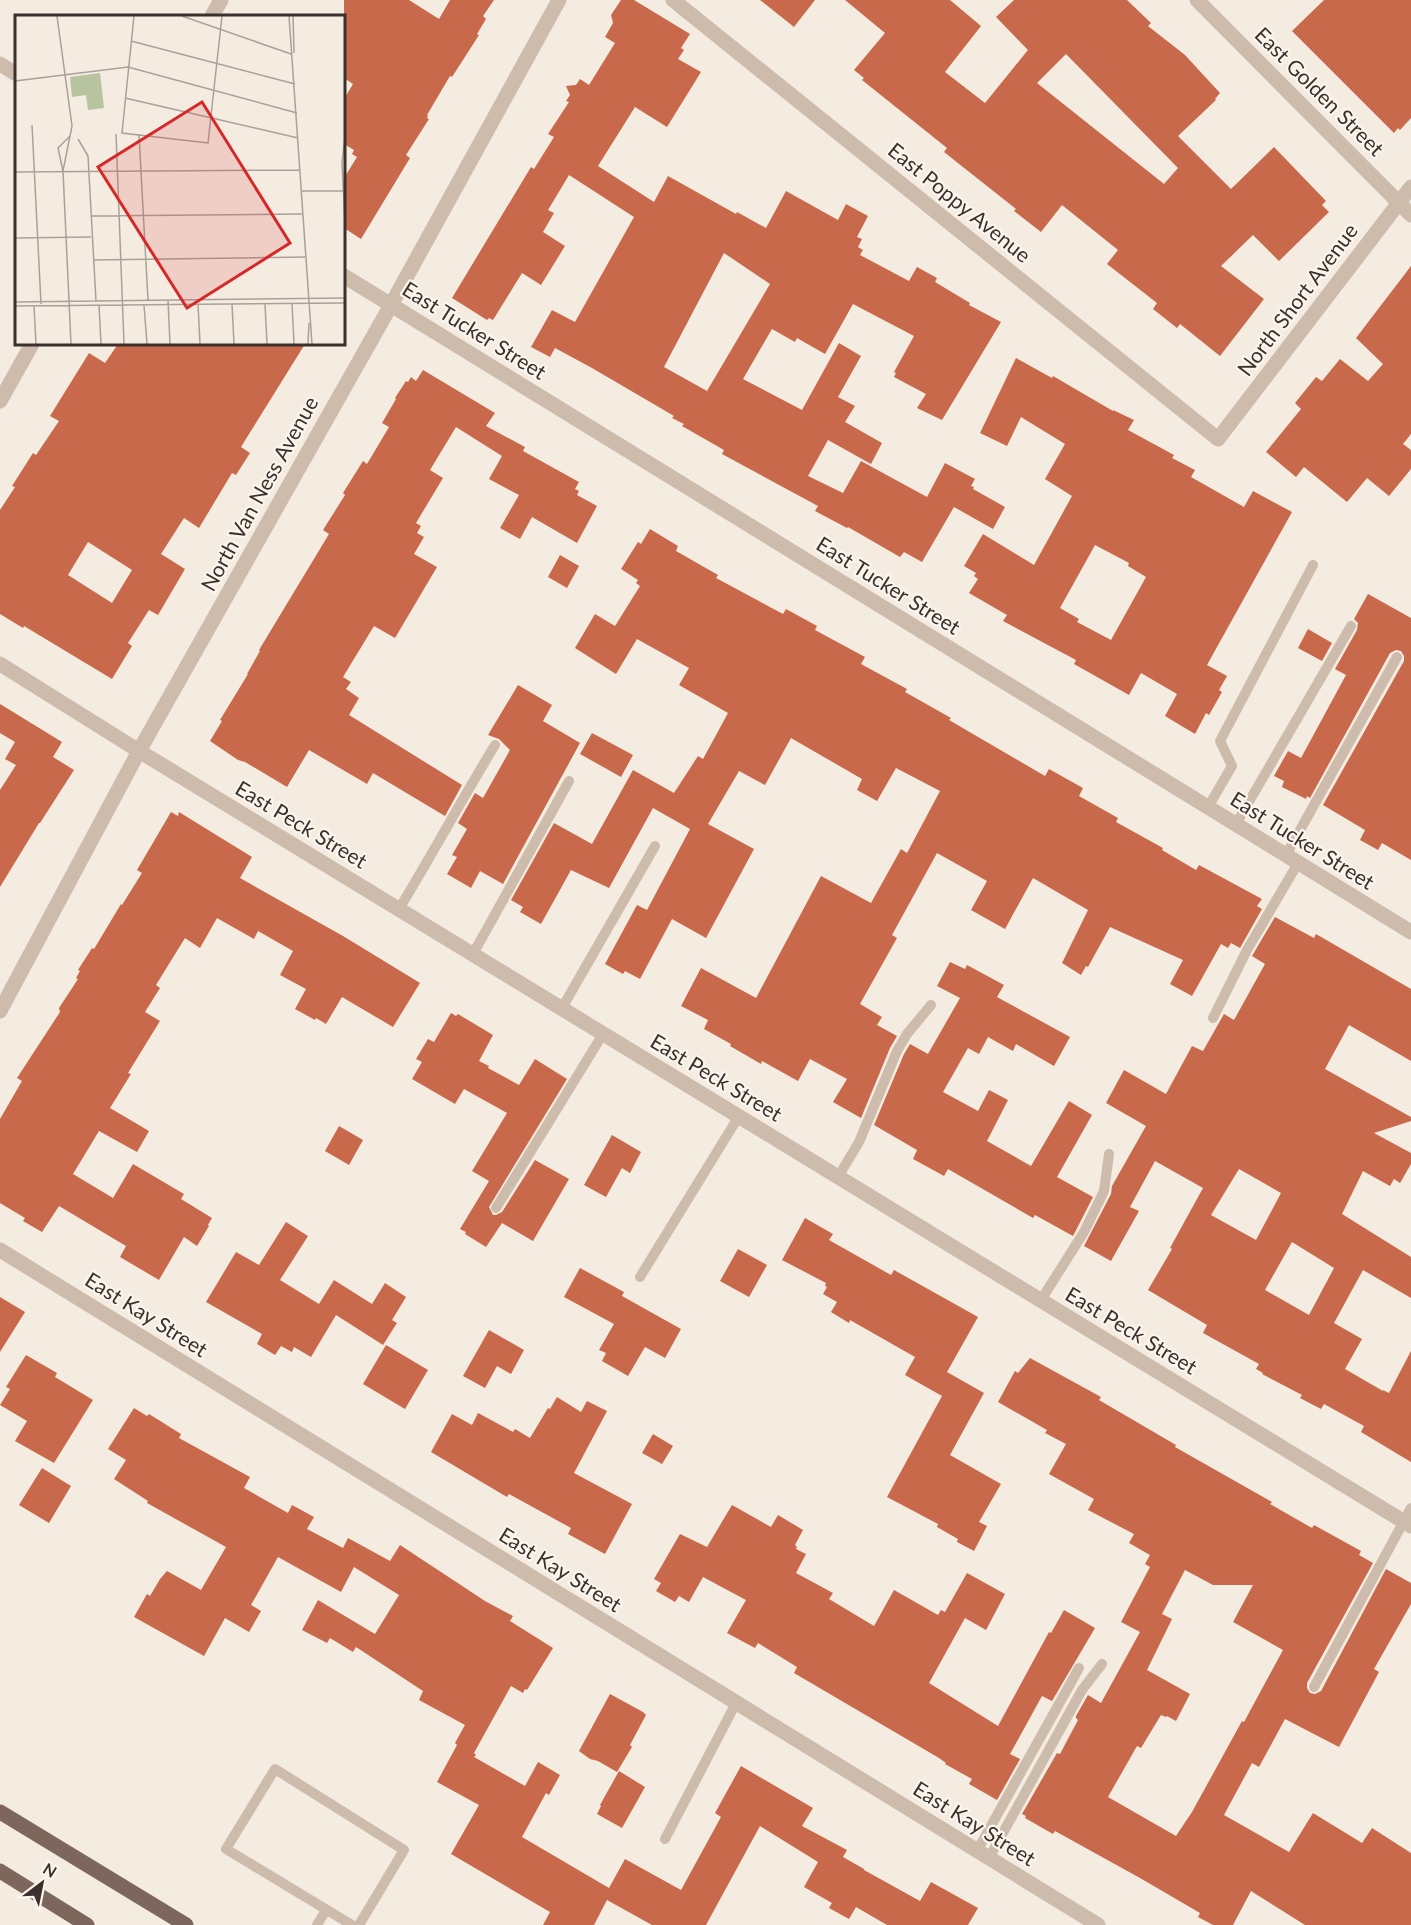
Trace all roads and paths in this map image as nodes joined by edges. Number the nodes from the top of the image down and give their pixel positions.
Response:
1 (221, 0) edge
2 (559, 0) edge
3 (674, 0) edge
4 (1197, 0) edge
5 (213, 15) edge
6 (0, 64) edge
7 (15, 73) edge
8 (1411, 187) edge
9 (1399, 203) junction
10 (1411, 214) edge
11 (345, 277) edge
12 (391, 305) junction
13 (31, 345) edge
14 (0, 401) edge
15 (1218, 439) joint
16 (1313, 565) dead end
17 (1352, 626) dead end
18 (1397, 657) dead end
19 (0, 664) edge
20 (495, 746) dead end
21 (139, 751) junction
22 (569, 781) dead end
23 (1208, 807) junction
24 (1236, 824) junction
25 (655, 846) dead end
26 (1292, 859) junction
27 (399, 909) junction
28 (1411, 932) edge
29 (473, 954) junction
30 (931, 1005) dead end
31 (562, 1008) junction
32 (0, 1011) edge
33 (1213, 1017) dead end
34 (603, 1034) junction
35 (739, 1116) junction
36 (1108, 1154) dead end
37 (838, 1177) junction
38 (496, 1208) dead end
39 (0, 1250) edge
40 (640, 1277) dead end
41 (1041, 1300) junction
42 (1408, 1519) edge
43 (1102, 1664) dead end
44 (1079, 1668) dead end
45 (1314, 1687) dead end
46 (736, 1703) junction
47 (0, 1812) edge
48 (665, 1839) dead end
49 (983, 1854) junction
50 (0, 1871) edge
51 (326, 1910) junction
52 (87, 1925) edge
53 (186, 1925) edge
54 (317, 1925) edge
55 (352, 1925) edge
56 (359, 1925) edge
57 (1098, 1925) edge

1 - 5 street
2 - 12 street, North Van Ness Avenue
3 - 15 street, East Poppy Avenue
4 - 9 street, East Golden Street
6 - 7 street
8 - 9 street, North Short Avenue
9 - 10 street, East Golden Street
9 - 15 street, North Short Avenue
11 - 12 street, East Tucker Street
12 - 21 street, North Van Ness Avenue
12 - 23 street, East Tucker Street
13 - 14 street
16 - 23 lane
17 - 24 lane
18 - 26 lane
19 - 21 street, East Peck Street
20 - 27 lane
21 - 27 street, East Peck Street
21 - 32 street, North Van Ness Avenue
22 - 29 lane
23 - 24 street, East Tucker Street
24 - 26 street, East Tucker Street
25 - 31 lane
26 - 28 street, East Tucker Street
26 - 33 lane
27 - 29 street, East Peck Street
29 - 31 street, East Peck Street
30 - 37 lane
31 - 34 street, East Peck Street
34 - 35 street, East Peck Street
34 - 38 lane
35 - 37 street, East Peck Street
35 - 40 lane
36 - 41 lane
37 - 41 street, East Peck Street
39 - 46 street, East Kay Street
41 - 42 street, East Peck Street
42 - 45 lane
43 - 49 lane
44 - 49 lane
46 - 48 lane
46 - 49 street, East Kay Street
47 - 53 main road
49 - 57 street, East Kay Street
50 - 52 main road
51 - 54 lane
51 - 55 lane
51 - 56 lane

